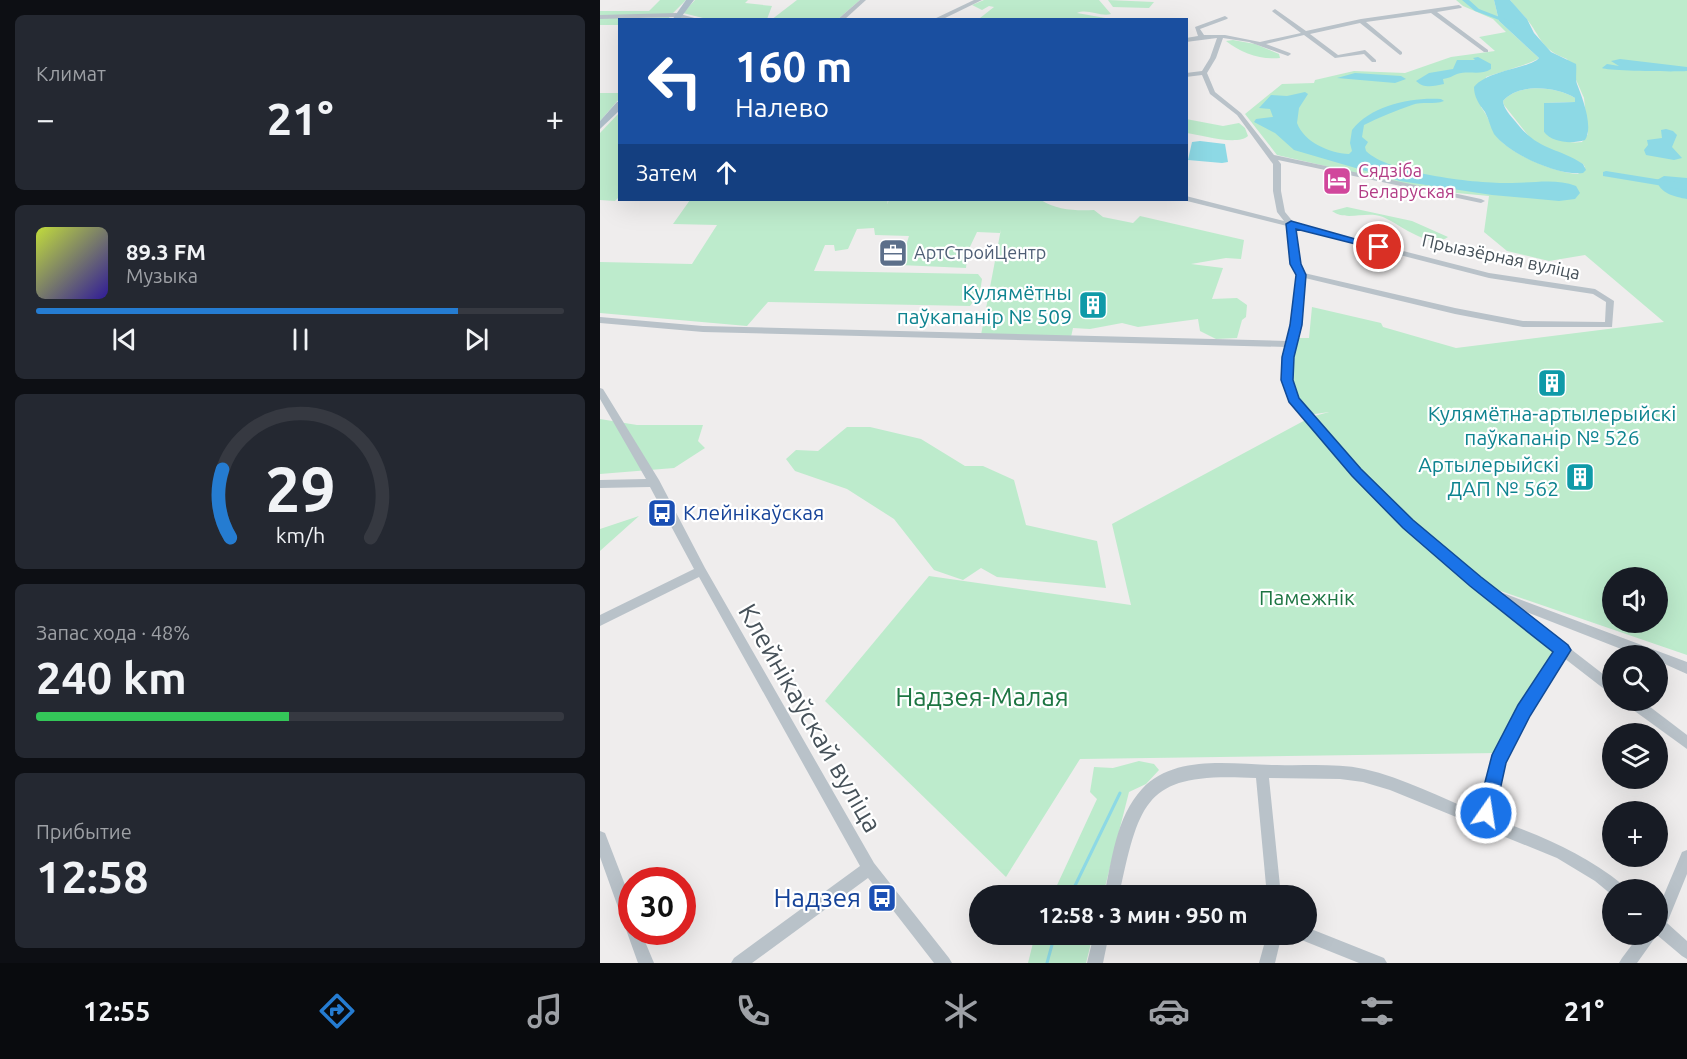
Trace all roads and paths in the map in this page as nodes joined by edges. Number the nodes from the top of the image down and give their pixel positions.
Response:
1 (690, 0) edge
2 (863, 0) edge
3 (959, 0) edge
4 (979, 0) edge
5 (1451, 0) edge
6 (961, 8) junction
7 (1275, 11) dead end
8 (1432, 11) junction
9 (600, 17) edge
10 (676, 17) edge
11 (842, 18) edge
12 (939, 18) edge
13 (1225, 18) dead end
14 (1361, 21) junction
15 (1305, 33) junction
16 (1201, 35) junction
17 (1220, 38) junction
18 (1188, 39) edge
19 (1262, 43) junction
20 (1486, 51) dead end
21 (1400, 53) dead end
22 (1288, 54) dead end
23 (1374, 61) dead end
24 (1204, 74) junction
25 (1188, 75) edge
26 (618, 106) edge
27 (600, 126) edge
28 (1272, 157) junction
29 (1188, 198) edge
30 (1480, 201) dead end
31 (1291, 224) junction
32 (1301, 275) junction
33 (600, 320) edge
34 (1291, 344) junction
35 (600, 391) edge
36 (655, 483) junction
37 (600, 484) edge
38 (701, 571) junction
39 (1487, 591) junction
40 (600, 621) edge
41 (1627, 645) edge
42 (1563, 650) junction
43 (1668, 661) edge
44 (1687, 668) edge
45 (1602, 679) edge
46 (1645, 711) edge
47 (1687, 743) edge
48 (1262, 772) junction
49 (1484, 822) junction
50 (600, 838) edge
51 (1687, 856) edge
52 (869, 868) junction
53 (1606, 879) edge
54 (1114, 885) edge
55 (1273, 885) edge
56 (618, 886) edge
57 (1668, 901) edge
58 (1668, 934) edge
59 (1317, 939) edge
60 (639, 945) edge
61 (1099, 945) edge
62 (1272, 945) edge
63 (1641, 945) edge
64 (1687, 951) edge
65 (646, 963) edge
66 (739, 963) edge
67 (944, 963) edge
68 (1095, 963) edge
69 (1267, 963) edge
70 (1379, 963) edge
71 (1627, 963) edge

1 - 10 main road
2 - 11 street
3 - 6 street
4 - 6 street
5 - 8 street
6 - 12 street
7 - 15 street
8 - 14 street
8 - 20 street
9 - 10 street
13 - 16 street
14 - 15 street
14 - 21 street
15 - 19 street
15 - 23 street
16 - 17 street
16 - 18 street
17 - 19 street
17 - 24 street
19 - 22 street
24 - 25 street
24 - 28 street
26 - 27 main road
28 - 30 street
28 - 31 street
29 - 31 street, Прыазёрная вуліца
31 - 32 street
31 - 32 street, Прыазёрная вуліца
32 - 34 street
33 - 34 street
34 - 39 street
35 - 36 street, Клейнікаўскай вуліца
36 - 37 street
36 - 38 street, Клейнікаўскай вуліца
38 - 40 street
38 - 52 street, Клейнікаўскай вуліца
39 - 41 street
39 - 42 street
42 - 45 street
42 - 49 street
43 - 44 street
46 - 47 street
48 - 49 street
48 - 54 street
48 - 55 street
49 - 53 street
50 - 56 street
51 - 57 street
52 - 66 street
52 - 67 street, Клейнікаўскай вуліца
58 - 64 street
59 - 70 street
60 - 65 street
61 - 68 street
62 - 69 street
63 - 71 street

